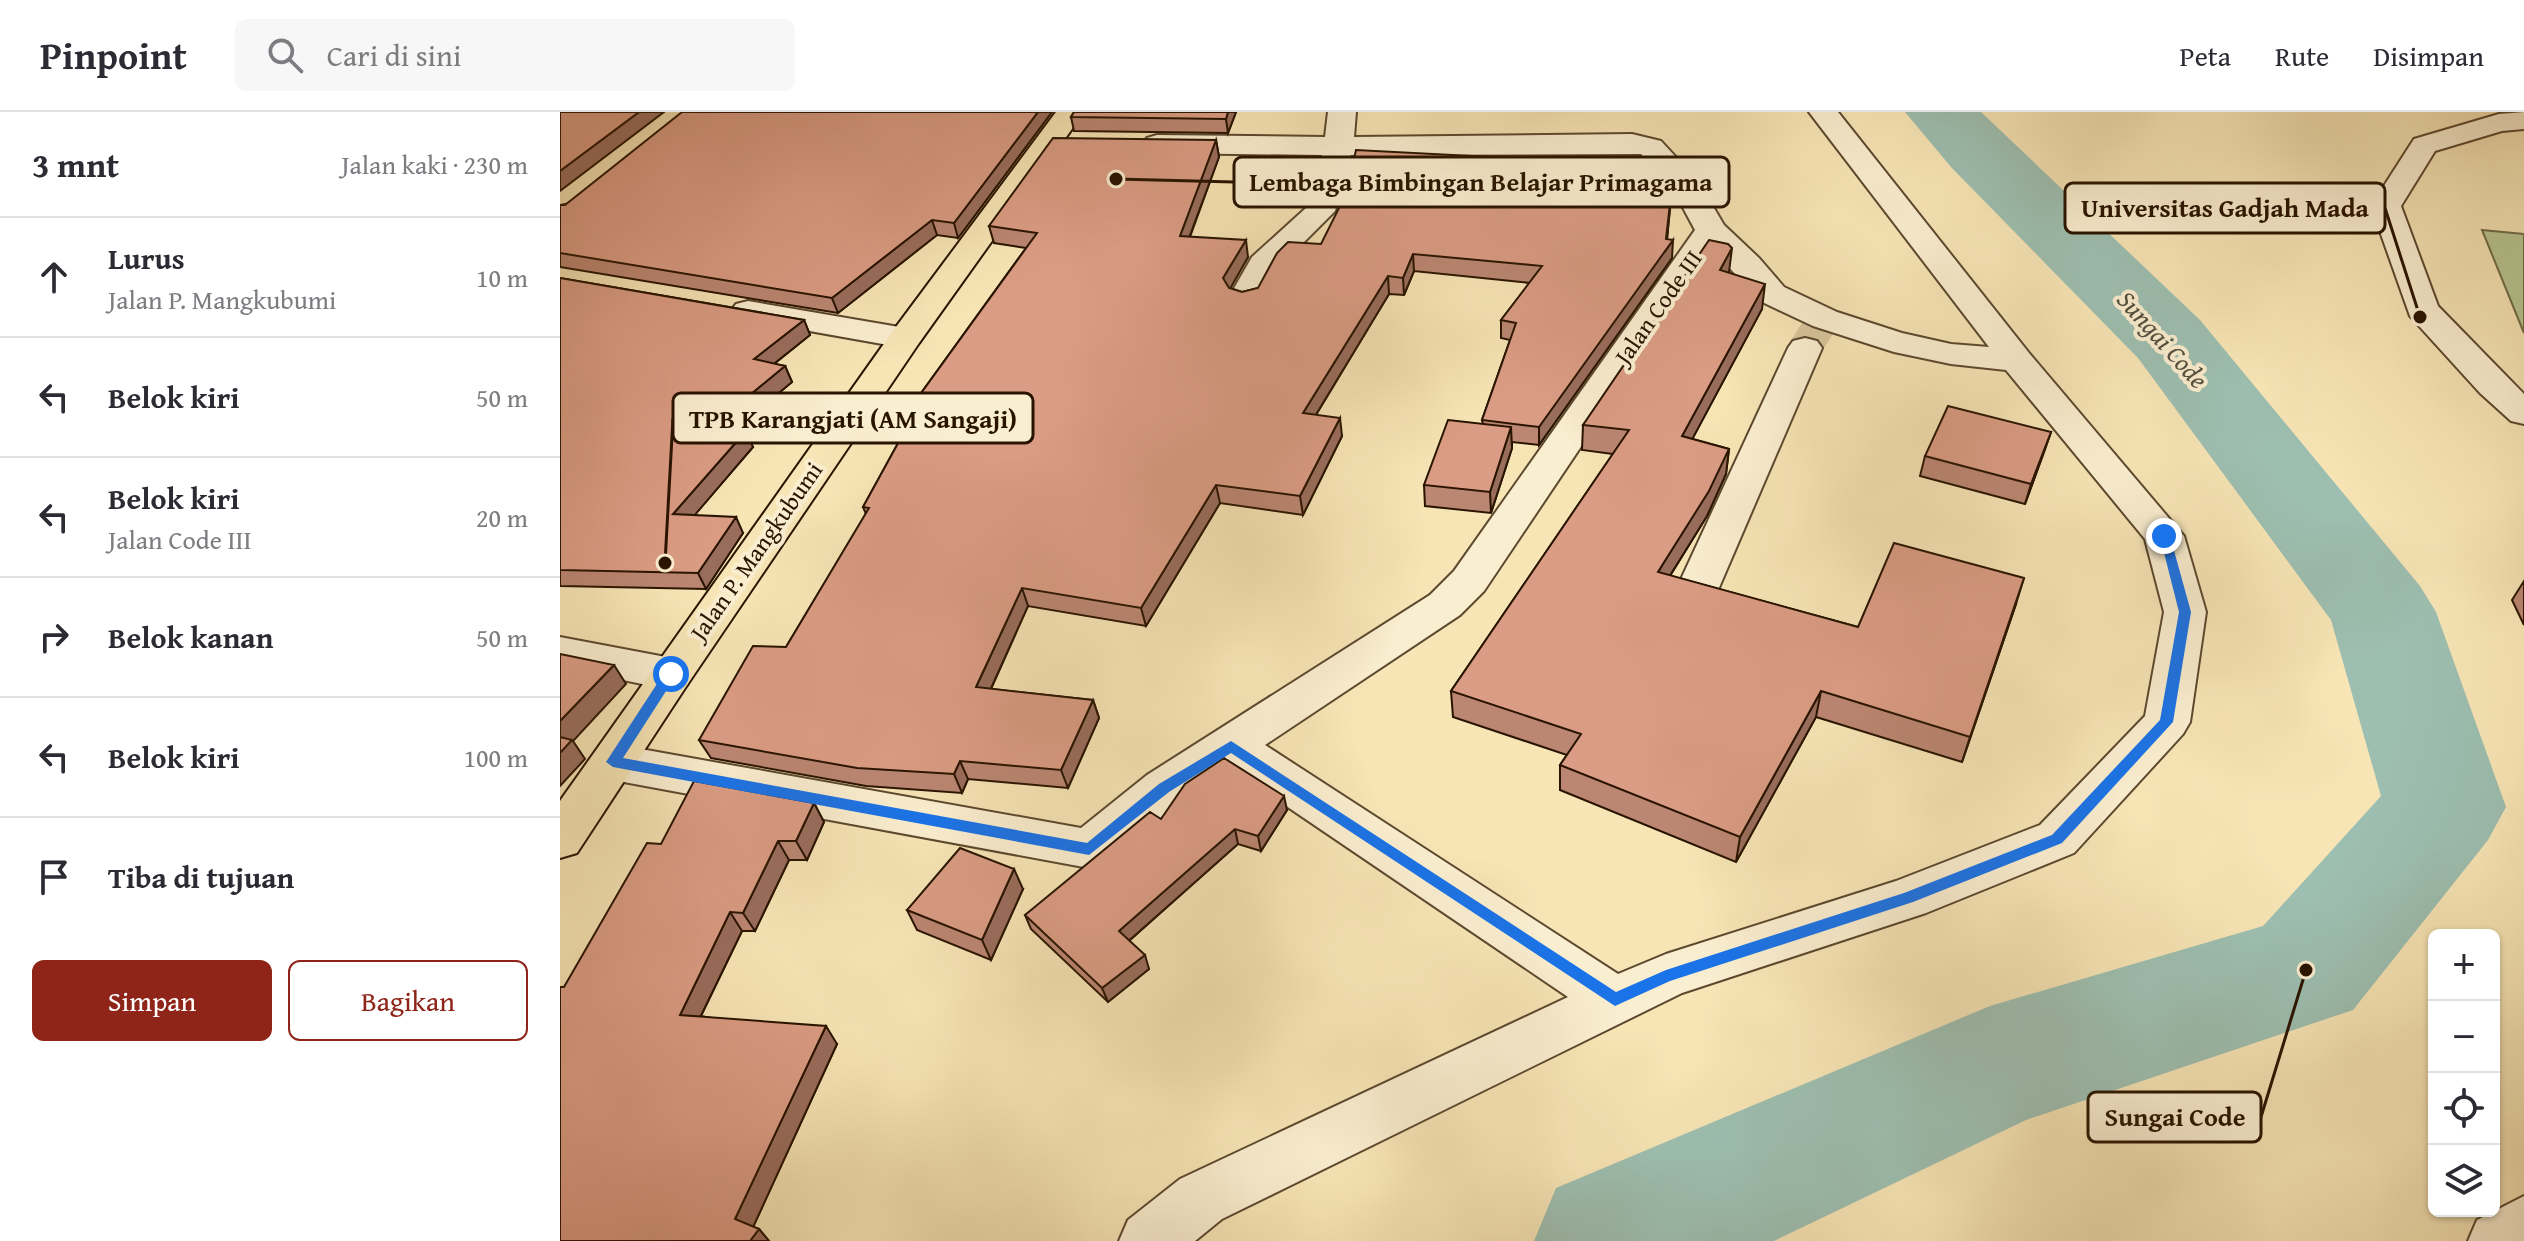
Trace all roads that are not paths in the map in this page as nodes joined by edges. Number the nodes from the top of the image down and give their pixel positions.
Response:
1 (1823, 112) edge
2 (2524, 120) edge
3 (1340, 129) edge
4 (1083, 135) edge
5 (1711, 230) junction
6 (1246, 297) edge
7 (717, 306) edge
8 (1816, 331) junction
9 (905, 338) junction
10 (2017, 360) junction
11 (2524, 413) edge
12 (1697, 590) edge
13 (560, 652) edge
14 (671, 674) junction
15 (1231, 746) junction
16 (613, 762) junction
17 (560, 839) edge
18 (1615, 1000) junction
19 (2524, 1225) edge
20 (1149, 1241) edge
21 (2498, 1241) edge

1 - 10 street
2 - 11 street
3 - 4 street, Jalan Code III
3 - 5 street, Jalan Code III
3 - 6 street
4 - 9 main road, Jalan P. Mangkubumi
5 - 8 street
5 - 15 street, Jalan Code III
7 - 9 street
8 - 10 street
8 - 12 street
9 - 14 main road, Jalan P. Mangkubumi
10 - 18 street
13 - 14 street
14 - 16 main road, Jalan P. Mangkubumi
15 - 16 street, Jalan Code III
15 - 18 street
16 - 17 main road, Jalan P. Mangkubumi
18 - 20 street
19 - 21 street

